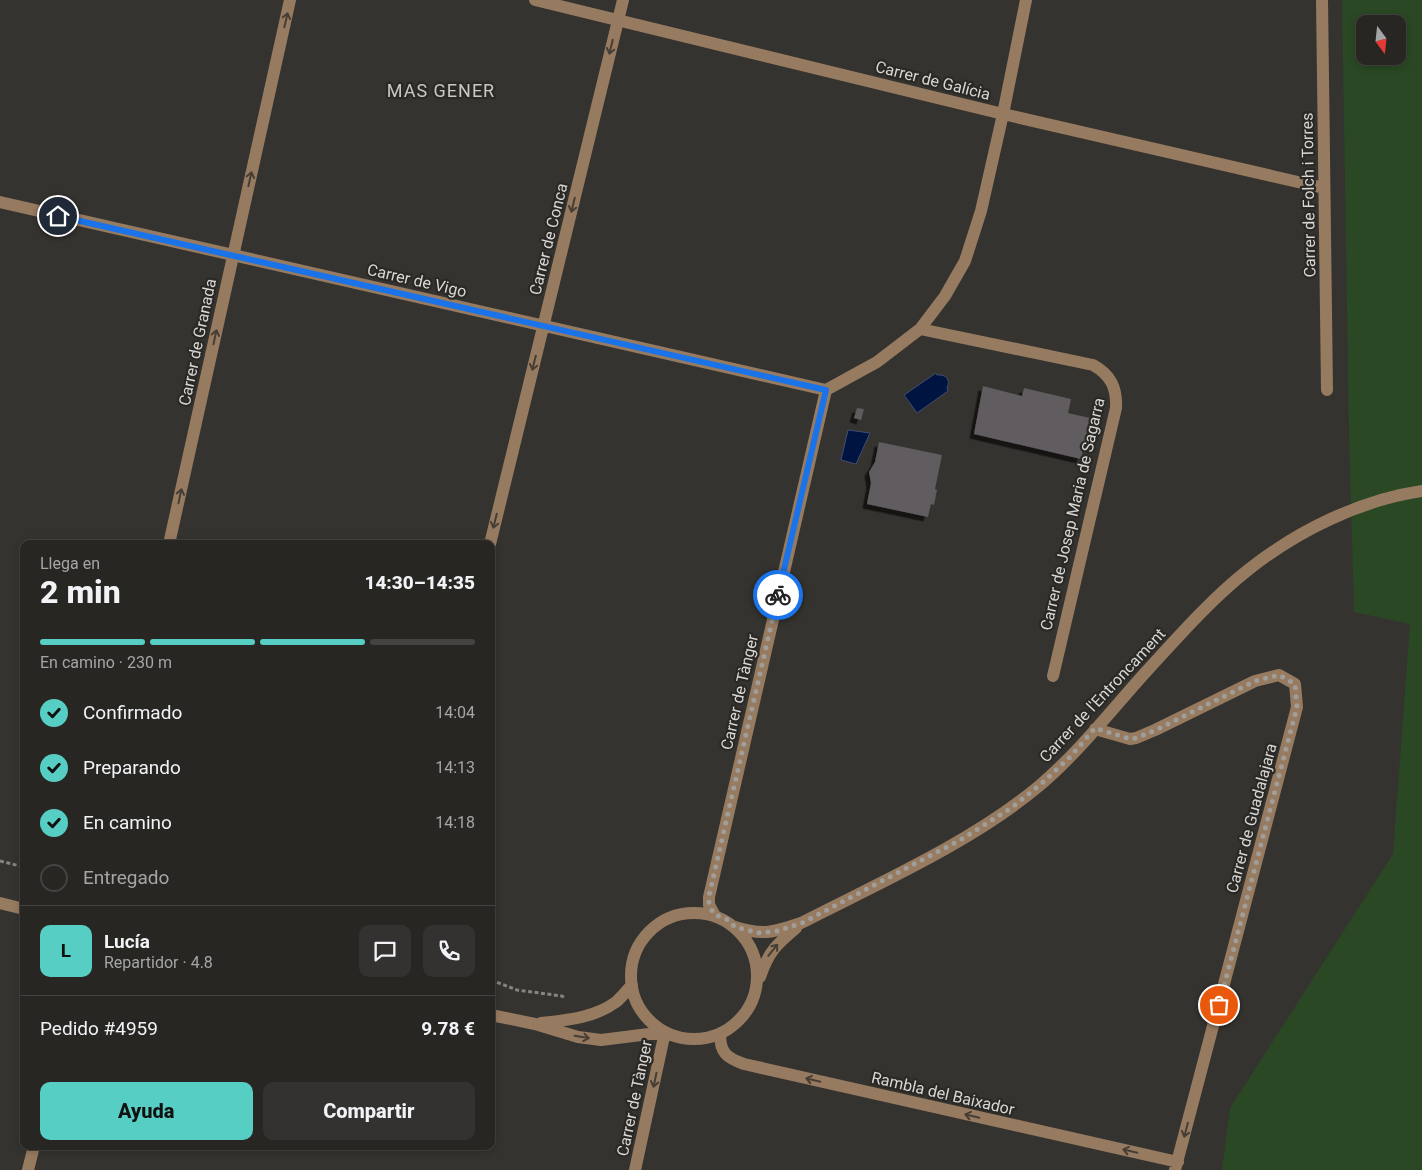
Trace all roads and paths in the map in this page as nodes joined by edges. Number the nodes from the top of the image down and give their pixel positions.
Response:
1 (290, 0) edge
2 (535, 0) edge
3 (623, 0) edge
4 (1026, 0) edge
5 (1322, 0) edge
6 (618, 19) junction
7 (1003, 114) junction
8 (1324, 188) junction
9 (0, 202) edge
10 (233, 255) junction
11 (543, 325) junction
12 (920, 330) junction
13 (826, 390) junction
14 (1327, 390) dead end
15 (1422, 491) edge
16 (170, 540) edge
17 (491, 540) edge
18 (1053, 676) dead end
19 (1095, 728) junction
20 (0, 861) edge
21 (20, 866) edge
22 (0, 903) edge
23 (20, 908) edge
24 (714, 914) junction
25 (802, 923) junction
26 (735, 927) junction
27 (632, 984) junction
28 (757, 986) junction
29 (495, 1016) edge
30 (535, 1024) junction
31 (665, 1032) junction
32 (720, 1034) junction
33 (33, 1150) edge
34 (1177, 1166) edge
35 (28, 1170) edge
36 (635, 1170) edge

10 -> 1 street, Carrer de Granada
2 - 6 street, Carrer de Galícia
3 - 6 street, Carrer de Conca
4 - 7 street
5 - 8 street, Carrer de Folch i Torres
6 - 7 street, Carrer de Galícia
6 -> 11 street, Carrer de Conca
7 - 8 street, Carrer de Galícia
7 - 12 street
8 - 14 street, Carrer de Folch i Torres
9 - 10 street, Carrer de Vigo
10 - 11 street, Carrer de Vigo
16 -> 10 street, Carrer de Granada
11 - 13 street, Carrer de Vigo
11 -> 17 street, Carrer de Conca
12 - 13 street
12 - 18 street, Carrer de Josep Maria de Sagarra
13 - 24 street, Carrer de Tànger
15 - 19 street, Carrer de l'Entroncament
19 - 25 street, Carrer de l'Entroncament
19 -> 34 street, Carrer de Guadalajara
20 - 21 path
22 - 23 street
24 - 26 street
24 - 27 street
25 - 26 street, Carrer de l'Entroncament
28 -> 25 street, Carrer de l'Entroncament
26 - 28 street
27 - 30 street
27 - 31 street
28 - 32 street
29 - 30 street
30 -> 31 street
31 - 32 street
31 -> 36 street, Carrer de Tànger
34 -> 32 street, Rambla del Baixador
33 - 35 street

